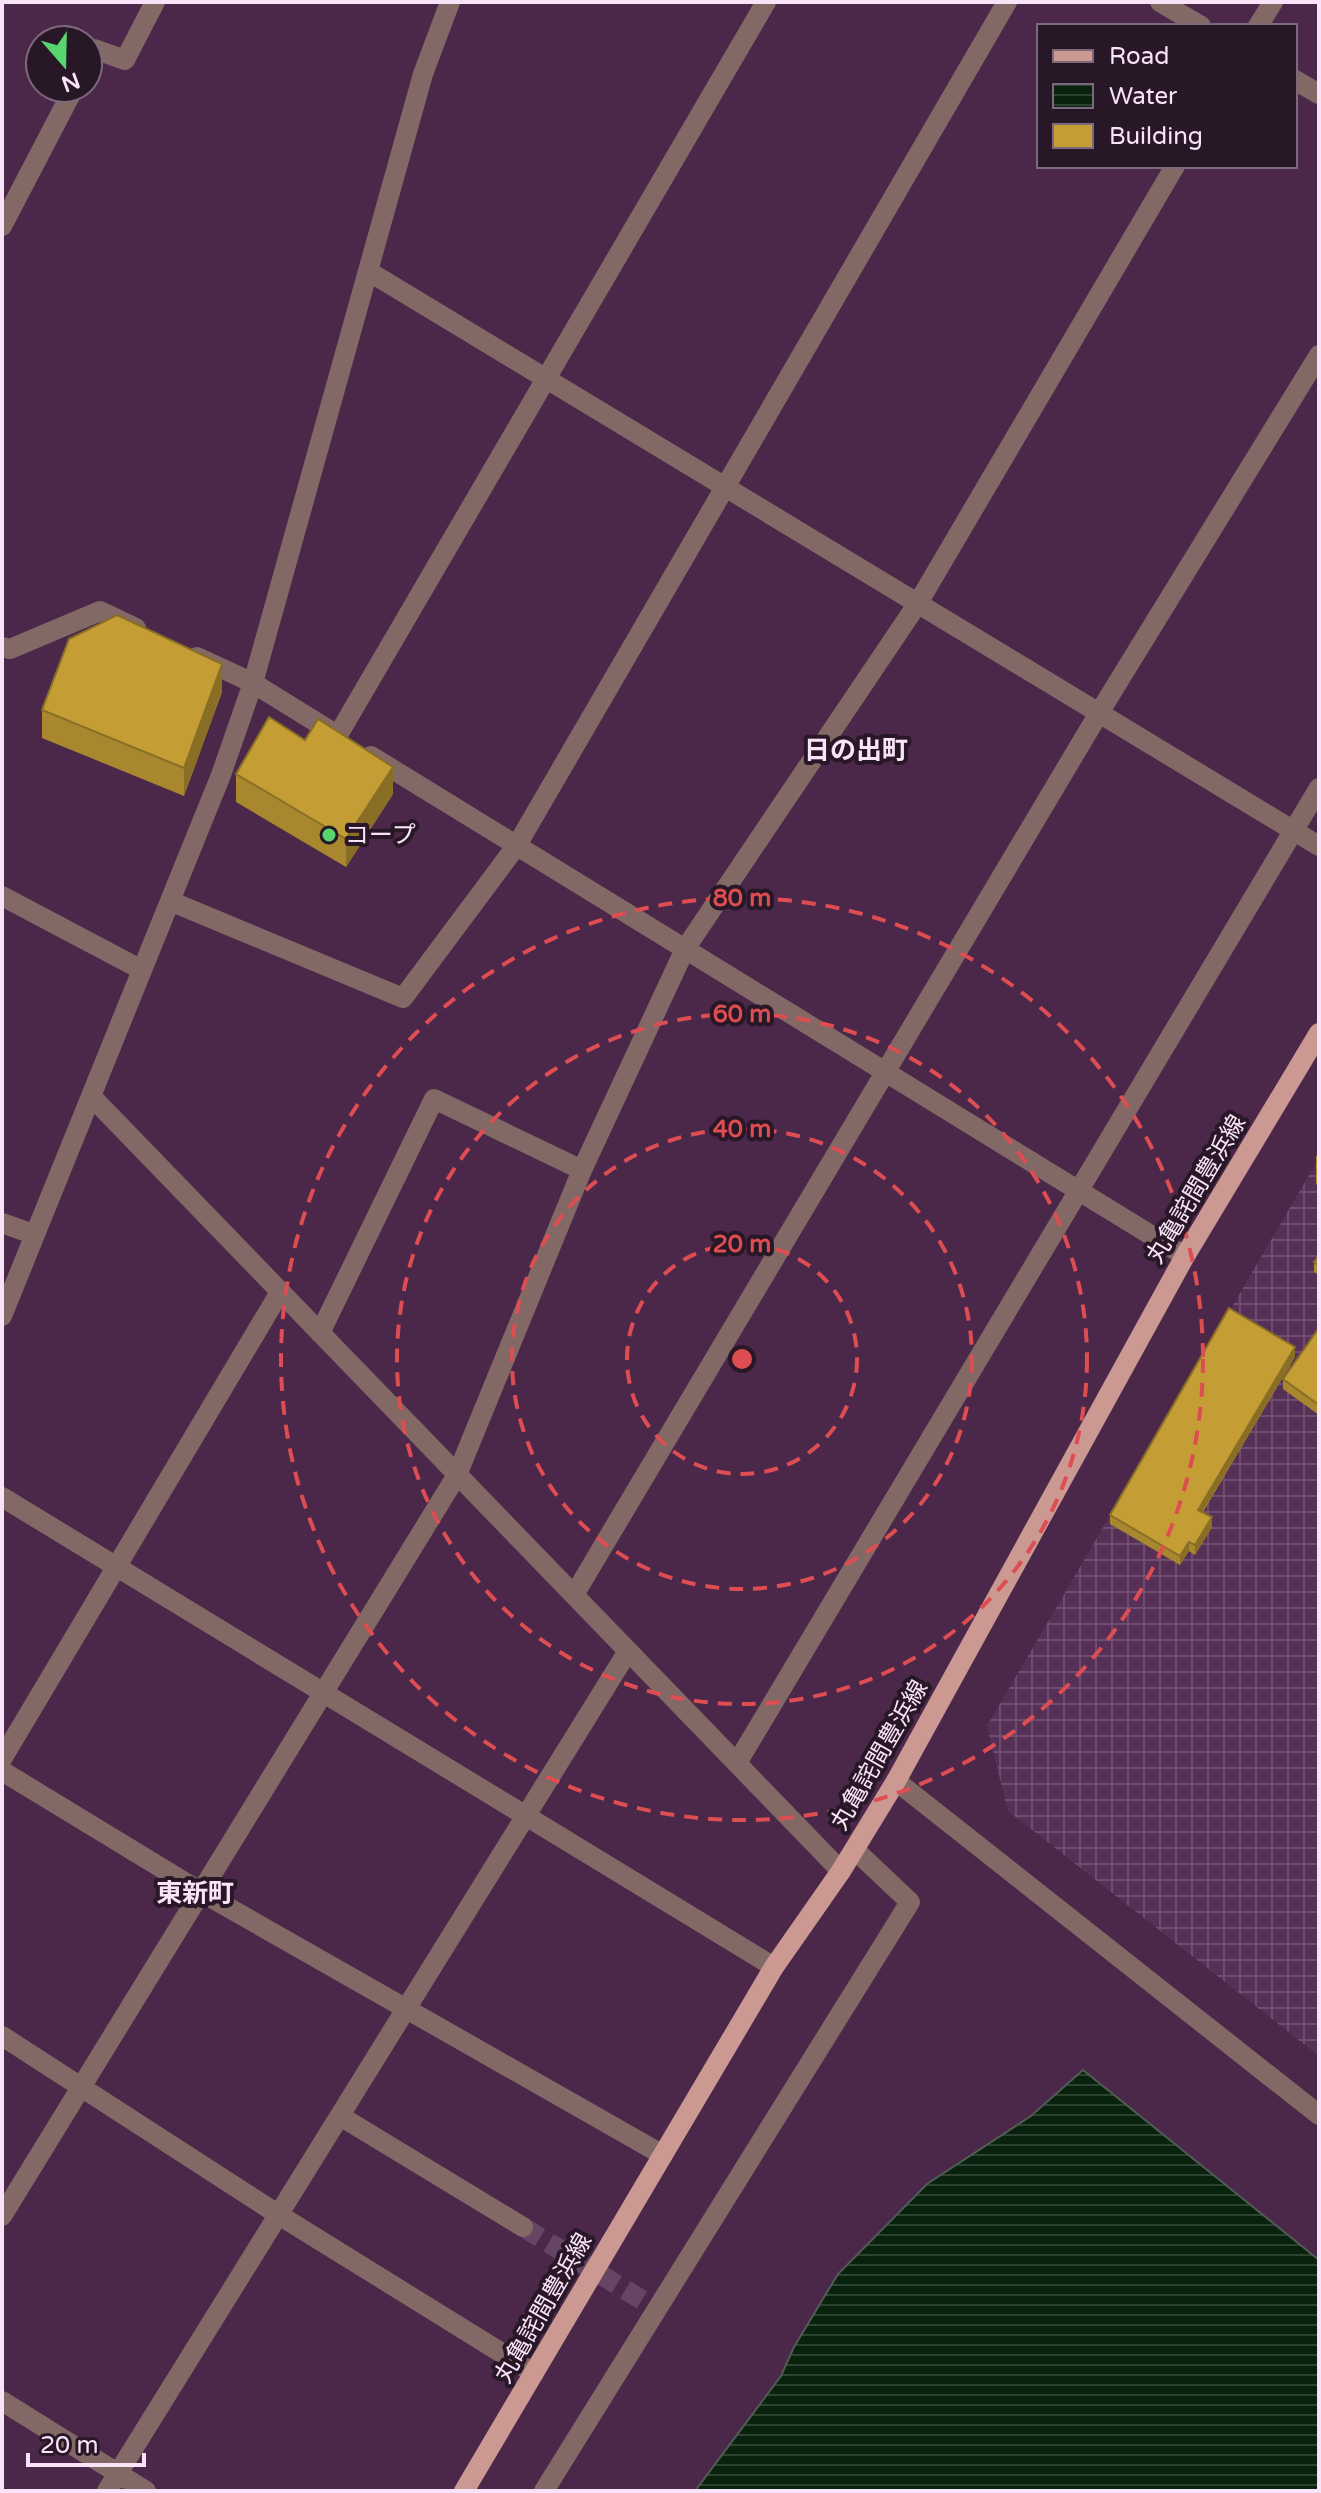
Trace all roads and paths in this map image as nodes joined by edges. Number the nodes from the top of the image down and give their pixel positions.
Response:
1 (155, 2) edge
2 (450, 2) edge
3 (766, 2) edge
4 (1007, 2) edge
5 (1160, 2) edge
6 (1273, 2) edge
7 (1198, 24) edge
8 (1259, 24) edge
9 (104, 53) edge
10 (1297, 81) edge
11 (1319, 94) edge
12 (66, 104) edge
13 (1174, 168) edge
14 (2, 226) edge
15 (368, 271) junction
16 (1319, 355) edge
17 (546, 378) junction
18 (724, 486) junction
19 (918, 603) junction
20 (156, 637) edge
21 (2, 647) edge
22 (183, 650) edge
23 (253, 683) junction
24 (1099, 713) junction
25 (338, 735) junction
26 (1319, 788) edge
27 (1293, 831) junction
28 (517, 845) junction
29 (1319, 846) edge
30 (2, 896) edge
31 (170, 901) junction
32 (685, 949) junction
33 (142, 970) junction
34 (1319, 1033) edge
35 (886, 1072) junction
36 (91, 1096) junction
37 (582, 1170) junction
38 (1078, 1190) junction
39 (2, 1223) edge
40 (33, 1234) junction
41 (1185, 1256) junction
42 (280, 1292) junction
43 (2, 1316) edge
44 (320, 1333) junction
45 (457, 1475) junction
46 (2, 1497) edge
47 (117, 1567) junction
48 (574, 1595) junction
49 (628, 1651) junction
50 (323, 1692) junction
51 (2, 1759) edge
52 (737, 1763) junction
53 (2, 1771) edge
54 (896, 1781) junction
55 (526, 1816) junction
56 (855, 1850) junction
57 (841, 1871) junction
58 (201, 1892) junction
59 (774, 1967) junction
60 (406, 2009) junction
61 (2, 2036) edge
62 (81, 2087) junction
63 (1319, 2115) edge
64 (340, 2116) junction
65 (663, 2155) junction
66 (279, 2215) junction
67 (2, 2216) edge
68 (523, 2227) tunnel mouth
69 (534, 2373) junction
70 (2, 2401) edge
71 (113, 2482) edge
72 (146, 2491) edge
73 (464, 2491) edge
74 (544, 2491) edge

1 - 9 street
2 - 15 street
3 - 17 street
4 - 18 street
5 - 7 street
6 - 8 street
10 - 11 street
12 - 14 street
13 - 19 street
15 - 17 street
15 - 23 street
16 - 24 street
17 - 18 street
17 - 25 street
18 - 19 street
18 - 28 street
19 - 24 street
19 - 32 street
20 - 21 street
22 - 23 street
23 - 25 street
23 - 31 street
24 - 27 street
24 - 35 street
25 - 28 street
26 - 27 street
27 - 29 street
27 - 38 street
28 - 31 street
28 - 32 street
30 - 33 street
31 - 33 street
32 - 35 street
32 - 37 street
33 - 36 street
34 - 41 main road, 丸亀詫間豊浜線
35 - 38 street
35 - 48 street
36 - 40 street
36 - 42 street
37 - 44 street
37 - 45 street
38 - 41 street
38 - 52 street
39 - 40 street
40 - 43 street
41 - 54 main road, 丸亀詫間豊浜線
42 - 44 street
42 - 47 street
44 - 45 street
45 - 48 street
45 - 50 street
46 - 47 street
47 - 50 street
47 - 51 street
48 - 49 street
49 - 52 street
49 - 55 street
50 - 55 street
50 - 58 street
52 - 57 street
53 - 58 street
54 - 56 main road, 丸亀詫間豊浜線
54 - 63 street
55 - 59 street
55 - 60 street
56 - 57 main road, 丸亀詫間豊浜線
56 - 74 street
57 - 59 main road, 丸亀詫間豊浜線
58 - 60 street
58 - 62 street
59 - 65 main road, 丸亀詫間豊浜線
60 - 64 street
60 - 65 street
61 - 62 street
62 - 66 street
62 - 67 street
64 - 66 street
64 - 68 street
65 - 69 main road, 丸亀詫間豊浜線
66 - 69 street
66 - 71 street
69 - 73 main road, 丸亀詫間豊浜線
70 - 71 street
71 - 72 street

